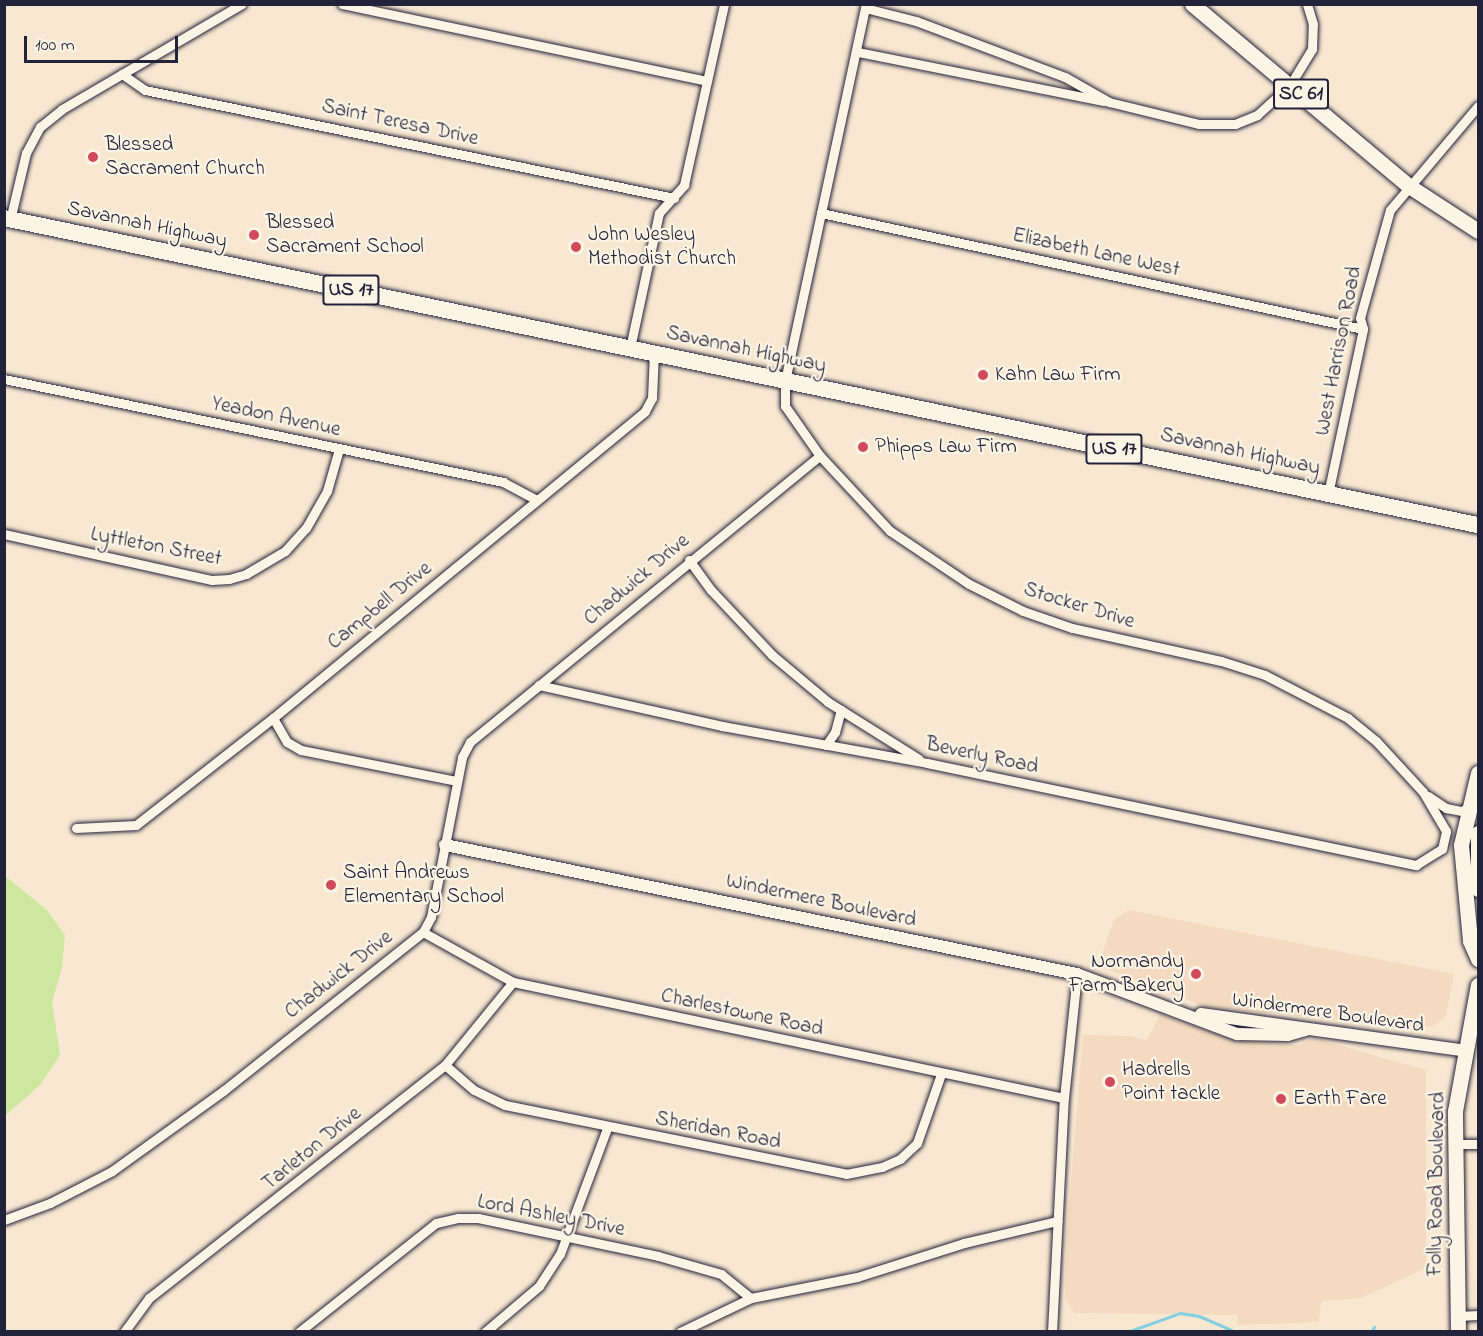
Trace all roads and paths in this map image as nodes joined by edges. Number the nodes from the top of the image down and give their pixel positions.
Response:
1 (242, 4) edge
2 (342, 4) edge
3 (724, 4) edge
4 (1192, 4) edge
5 (1307, 4) edge
6 (866, 6) edge
7 (858, 52) junction
8 (122, 74) junction
9 (707, 81) junction
10 (1290, 85) junction
11 (1109, 102) junction
12 (1479, 106) edge
13 (1409, 186) junction
14 (674, 198) junction
15 (821, 213) junction
16 (7, 219) edge
17 (1479, 231) edge
18 (1363, 329) junction
19 (630, 348) junction
20 (654, 354) junction
21 (4, 379) edge
22 (785, 381) junction
23 (339, 449) junction
24 (820, 456) junction
25 (1328, 494) junction
26 (537, 500) junction
27 (1479, 525) edge
28 (4, 534) edge
29 (689, 560) junction
30 (539, 685) junction
31 (841, 710) junction
32 (273, 718) junction
33 (826, 745) junction
34 (927, 763) junction
35 (1479, 773) edge
36 (456, 781) junction
37 (1423, 792) junction
38 (1469, 807) junction
39 (76, 828) dead end
40 (1479, 832) edge
41 (445, 844) junction
42 (1416, 865) joint
43 (1478, 883) edge
44 (423, 932) junction
45 (1479, 959) edge
46 (1077, 974) junction
47 (513, 982) junction
48 (1479, 985) edge
49 (1185, 1012) junction
50 (1306, 1030) junction
51 (1472, 1038) edge
52 (445, 1065) junction
53 (941, 1074) junction
54 (1064, 1098) junction
55 (608, 1128) junction
56 (1455, 1144) junction
57 (1479, 1144) edge
58 (4, 1220) edge
59 (1057, 1221) junction
60 (569, 1237) junction
61 (751, 1298) junction
62 (1479, 1315) edge
63 (1458, 1316) junction
64 (124, 1332) edge
65 (299, 1332) edge
66 (485, 1332) edge
67 (680, 1332) edge
68 (1052, 1332) edge
69 (1458, 1332) edge

1 - 8 street
2 - 9 street
3 - 9 street
4 - 10 main road, SC 61
5 - 10 street
6 - 7 street, Stocker Drive
6 - 11 street
7 - 11 street
7 - 15 street, Stocker Drive
8 - 14 street, Saint Teresa Drive
8 - 16 street
9 - 14 street
10 - 11 street
10 - 13 main road, SC 61
12 - 13 street, West Harrison Road
13 - 17 main road, SC 61
13 - 18 street, West Harrison Road
14 - 19 street
15 - 18 street, Elizabeth Lane West
15 - 22 street, Stocker Drive
16 - 19 highway, Savannah Highway / US 17
18 - 25 street, West Harrison Road
19 - 20 highway, Savannah Highway / US 17
20 - 22 highway, Savannah Highway / US 17
20 - 26 street, Campbell Drive
21 - 23 street, Yeadon Avenue
22 - 24 street, Stocker Drive
22 - 25 highway, Savannah Highway / US 17
23 - 26 street, Yeadon Avenue
23 - 28 street, Lyttleton Street
24 - 29 street, Chadwick Drive
24 - 37 street, Stocker Drive
25 - 27 highway, Savannah Highway / US 17
26 - 32 street, Campbell Drive
29 - 30 street, Chadwick Drive
29 - 31 street
30 - 33 street, Beverly Road
30 - 36 street, Chadwick Drive
31 - 33 street
31 - 34 street
32 - 36 street
32 - 39 street, Campbell Drive
33 - 34 street, Beverly Road
34 - 42 street, Beverly Road
35 - 38 main road
36 - 41 street, Chadwick Drive
37 - 38 street, Stocker Drive
37 - 42 street, Stocker Drive
38 - 45 main road
40 - 43 main road
41 - 44 street, Chadwick Drive
41 - 46 street, Windermere Boulevard
44 - 47 street, Charlestowne Road
44 - 58 street, Chadwick Drive
46 - 49 street, Windermere Boulevard
46 - 54 street
47 - 52 street, Tarleton Drive
47 - 53 street, Charlestowne Road
48 - 51 main road, Folly Road Boulevard
49 - 50 street, Windermere Boulevard
49 - 50 street, Windermere Boulevard
50 - 51 street, Windermere Boulevard
51 - 56 main road, Folly Road Boulevard
52 - 55 street, Sheridan Road
52 - 64 street, Tarleton Drive
53 - 54 street, Charlestowne Road
53 - 55 street, Sheridan Road
54 - 59 street
55 - 60 street
56 - 57 street
56 - 63 main road, Folly Road Boulevard
59 - 61 street
59 - 68 street
60 - 61 street, Lord Ashley Drive
60 - 65 street, Lord Ashley Drive
60 - 66 street
61 - 67 street
62 - 63 street
63 - 69 main road, Folly Road Boulevard

